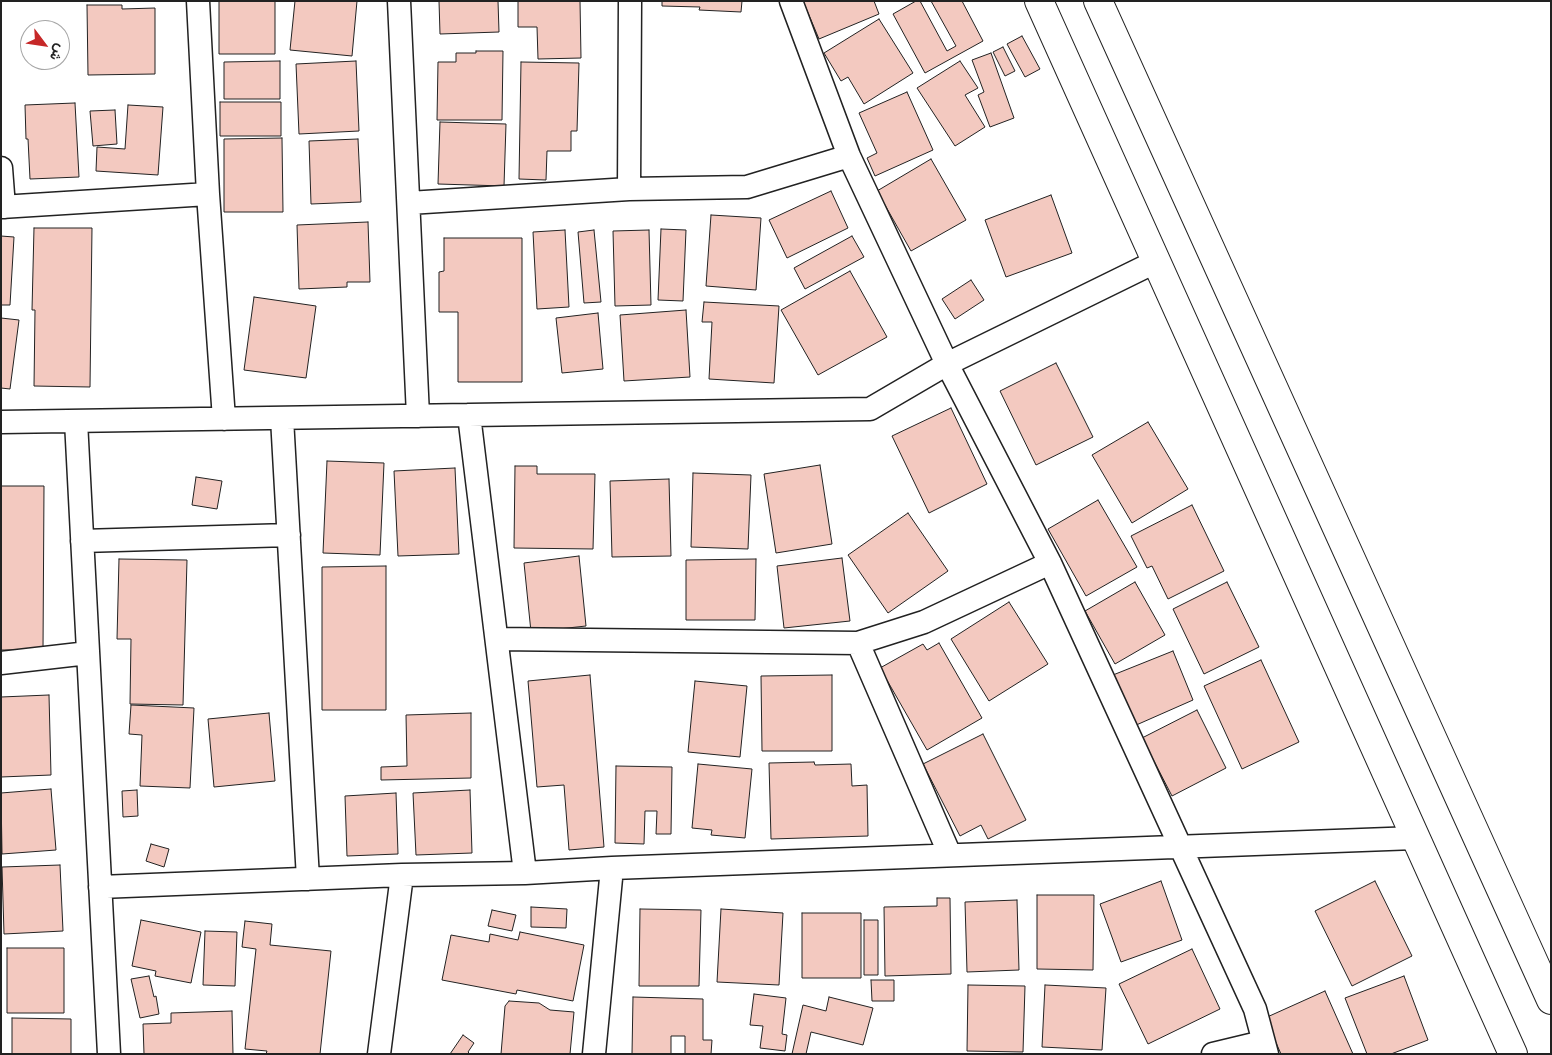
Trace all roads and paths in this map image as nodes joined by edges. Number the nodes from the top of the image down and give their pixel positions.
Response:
1 (198, 1) edge
2 (399, 1) edge
3 (630, 1) edge
4 (792, 1) edge
5 (1039, 1) edge
6 (1098, 1) edge
7 (849, 156) junction
8 (1, 168) edge
9 (629, 189) junction
10 (208, 194) junction
11 (409, 203) junction
12 (3, 207) edge
13 (1157, 261) junction
14 (947, 364) junction
15 (469, 415) junction
16 (418, 416) junction
17 (282, 418) junction
18 (224, 419) junction
19 (76, 421) junction
20 (1, 422) edge
21 (289, 535) junction
22 (82, 541) junction
23 (1050, 563) junction
24 (497, 639) junction
25 (858, 643) junction
26 (88, 653) junction
27 (1, 663) edge
28 (1415, 838) junction
29 (1181, 846) junction
30 (950, 855) junction
31 (612, 868) junction
32 (525, 872) junction
33 (402, 875) junction
34 (308, 879) junction
35 (100, 887) junction
36 (1551, 1000) edge
37 (1265, 1048) edge
38 (109, 1054) edge
39 (379, 1054) edge
40 (594, 1054) edge
41 (1213, 1054) edge
42 (1513, 1054) edge

1 - 10 street
2 - 11 street
3 - 9 street
4 - 7 street
5 - 13 street
6 - 36 street
7 - 9 street
7 - 14 street
8 - 12 street
9 - 11 street
10 - 12 street
10 - 18 street
11 - 16 street
13 - 14 street
13 - 28 street
14 - 15 street
14 - 23 street
15 - 16 street
15 - 24 street
16 - 17 street
17 - 18 street
17 - 21 street
18 - 19 street
19 - 20 street
19 - 22 street
21 - 22 street
21 - 34 street
22 - 26 street
23 - 25 street
23 - 29 street
24 - 25 street
24 - 32 street
25 - 30 street
26 - 27 street
26 - 35 street
28 - 29 street
28 - 42 street
29 - 30 street
29 - 37 street
30 - 31 street
31 - 32 street
31 - 40 street
32 - 33 street
33 - 34 street
33 - 39 street
34 - 35 street
35 - 38 street
37 - 41 street

